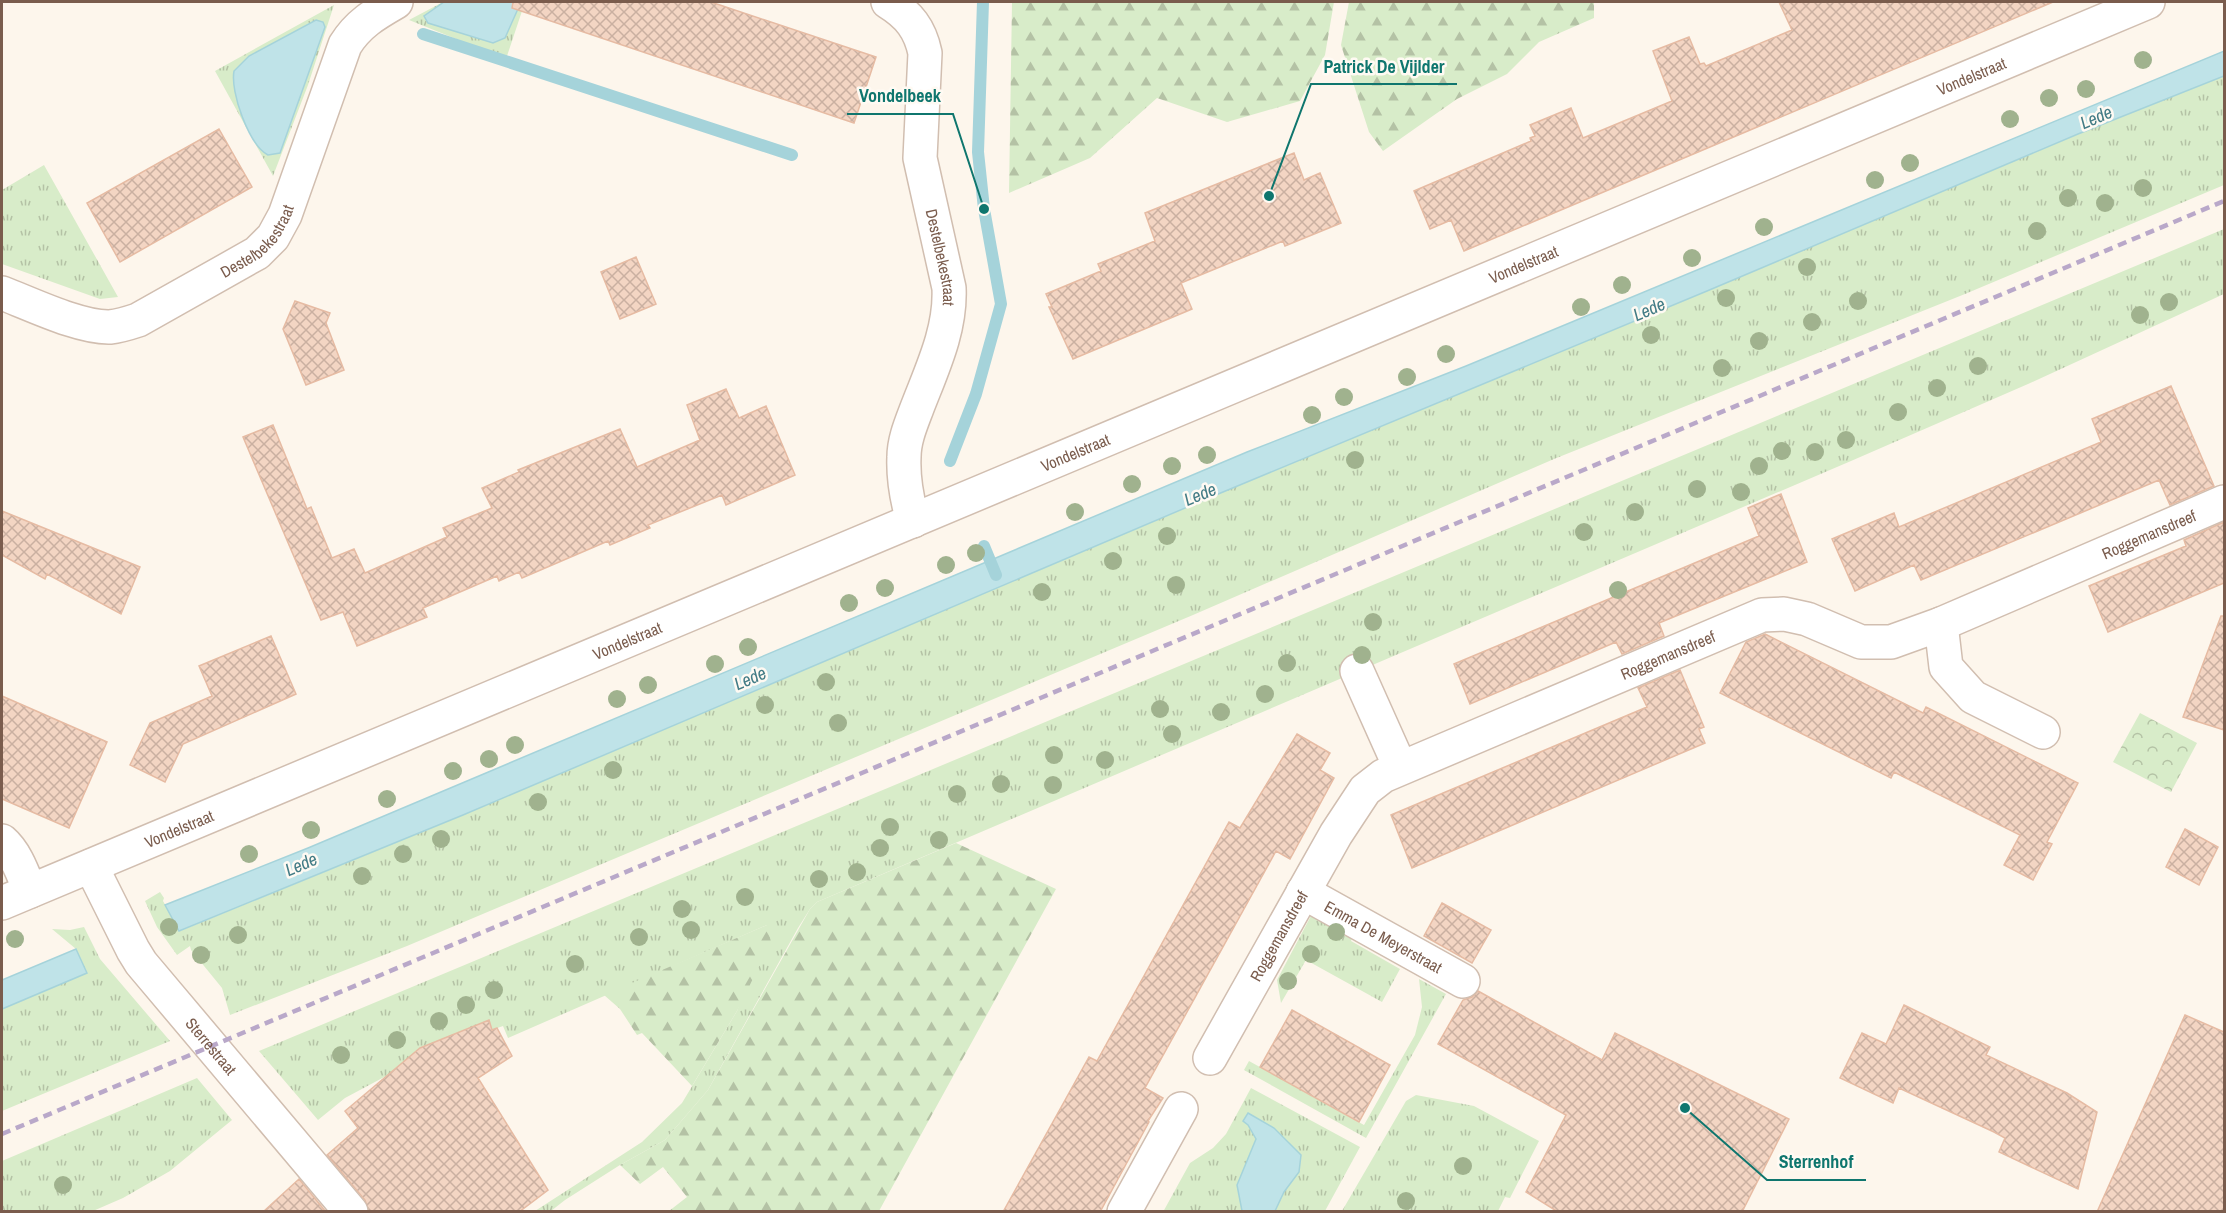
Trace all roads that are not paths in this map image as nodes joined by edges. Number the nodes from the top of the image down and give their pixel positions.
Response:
1 (396, 2) edge
2 (888, 2) edge
3 (2148, 2) edge
4 (2, 293) edge
5 (2224, 502) edge
6 (912, 521) junction
7 (1941, 624) junction
8 (1357, 671) dead end
9 (2043, 732) dead end
10 (1400, 767) junction
11 (2, 841) edge
12 (91, 866) junction
13 (1303, 892) junction
14 (16, 897) edge
15 (1463, 981) dead end
16 (1210, 1058) dead end
17 (1181, 1109) dead end
18 (351, 1212) edge
19 (1124, 1212) edge

1 - 4 street, Destelbekestraat
2 - 6 street, Destelbekestraat
3 - 6 street, Vondelstraat
5 - 7 street, Roggemansdreef
6 - 12 street, Vondelstraat
7 - 9 street
7 - 10 street, Roggemansdreef
8 - 10 street
10 - 13 street, Roggemansdreef
11 - 14 street
12 - 14 street, Vondelstraat
12 - 18 street, Sterrestraat
13 - 15 street, Emma De Meyerstraat
13 - 16 street, Roggemansdreef
17 - 19 street

